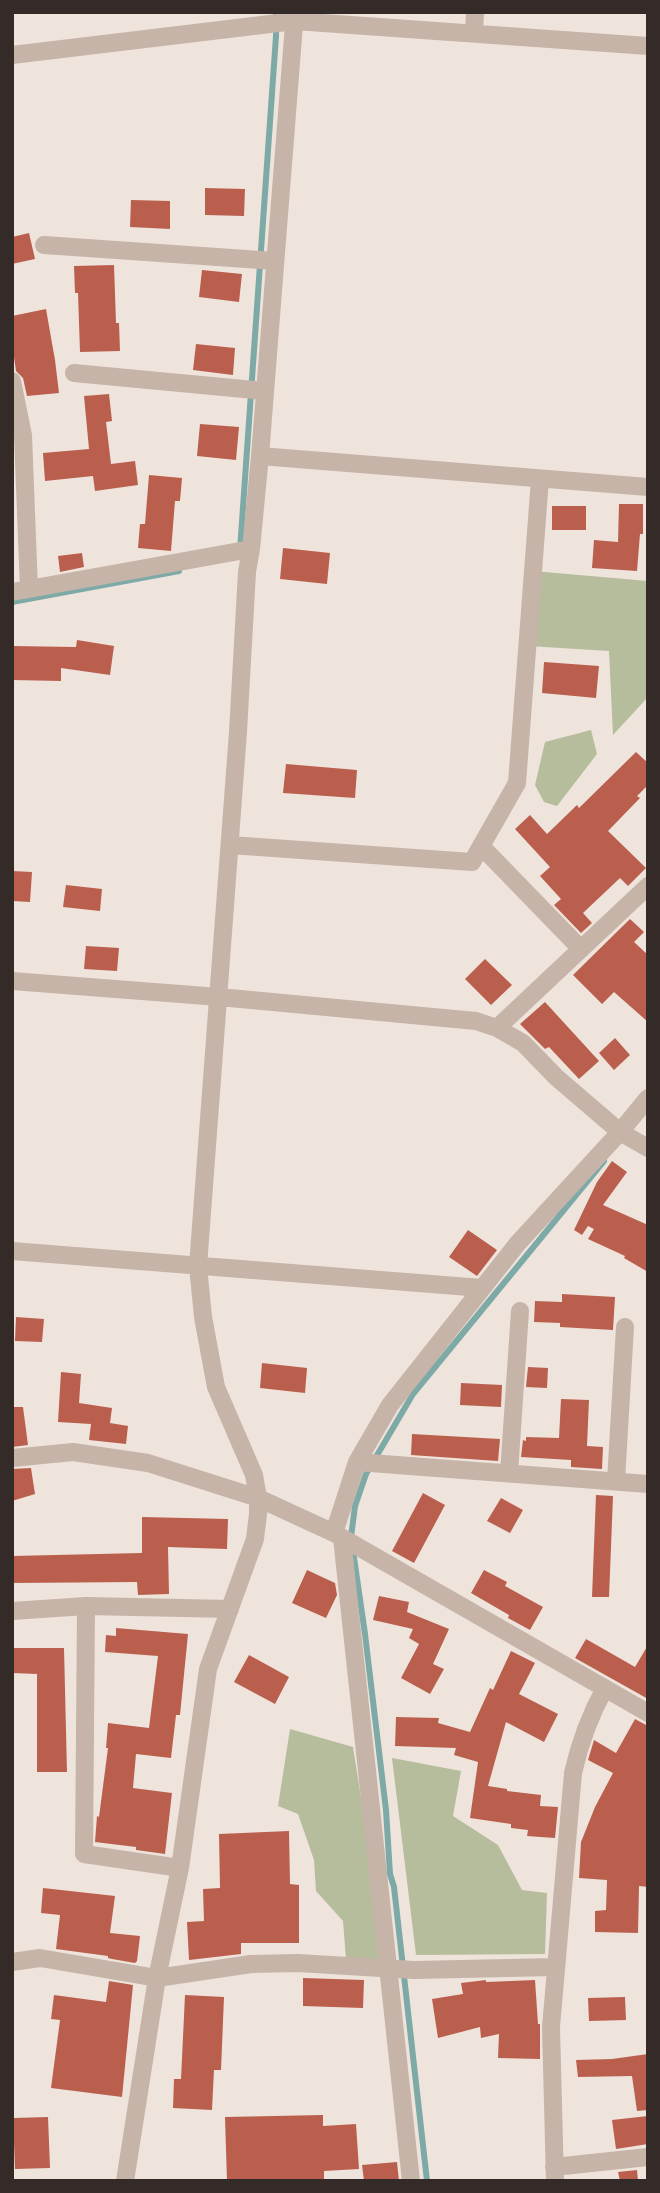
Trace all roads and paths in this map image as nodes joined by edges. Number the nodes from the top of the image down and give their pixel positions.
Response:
1 (475, 12) edge
2 (295, 17) edge
3 (474, 33) junction
4 (648, 46) edge
5 (12, 55) edge
6 (44, 245) dead end
7 (275, 261) junction
8 (74, 373) dead end
9 (12, 381) edge
10 (265, 391) junction
11 (18, 435) edge
12 (260, 456) junction
13 (540, 479) junction
14 (648, 487) edge
15 (251, 549) junction
16 (21, 590) edge
17 (230, 845) junction
18 (481, 846) junction
19 (645, 893) edge
20 (581, 949) junction
21 (12, 981) edge
22 (219, 997) junction
23 (497, 1028) junction
24 (648, 1098) edge
25 (620, 1132) junction
26 (648, 1148) edge
27 (12, 1251) edge
28 (198, 1266) junction
29 (482, 1288) junction
30 (520, 1311) dead end
31 (625, 1327) dead end
32 (12, 1458) edge
33 (357, 1462) junction
34 (509, 1473) junction
35 (616, 1481) junction
36 (648, 1483) edge
37 (258, 1498) junction
38 (338, 1536) junction
39 (86, 1606) junction
40 (230, 1609) junction
41 (12, 1611) edge
42 (605, 1688) junction
43 (648, 1713) edge
44 (180, 1868) junction
45 (12, 1962) edge
46 (556, 1967) junction
47 (387, 1969) junction
48 (157, 1978) junction
49 (648, 2157) edge
50 (555, 2174) edge
51 (125, 2181) edge
52 (411, 2181) edge

1 - 3 street
2 - 3 street
2 - 5 street
2 - 7 street
3 - 4 street
6 - 7 street
7 - 10 street
8 - 10 street
9 - 11 street
10 - 12 street
11 - 16 street
12 - 13 street
12 - 15 street
13 - 14 street
13 - 18 street
15 - 16 street
15 - 17 street
17 - 18 street
17 - 22 street
18 - 20 street
19 - 20 street
20 - 23 street
21 - 22 street
22 - 23 street
22 - 28 street
23 - 25 street
24 - 25 street
25 - 26 street
25 - 29 street
27 - 28 street
28 - 29 street
28 - 37 street
29 - 33 street
30 - 34 street
31 - 35 street
32 - 37 street
33 - 34 street
33 - 38 street
34 - 35 street
35 - 36 street
37 - 38 street
37 - 40 street
38 - 42 street
38 - 47 street
39 - 40 street
39 - 41 street
39 - 44 street
40 - 44 street
42 - 43 street
42 - 46 street
44 - 48 street
45 - 48 street
46 - 47 street
46 - 50 street
47 - 48 street
47 - 52 street
48 - 51 street
49 - 50 street

